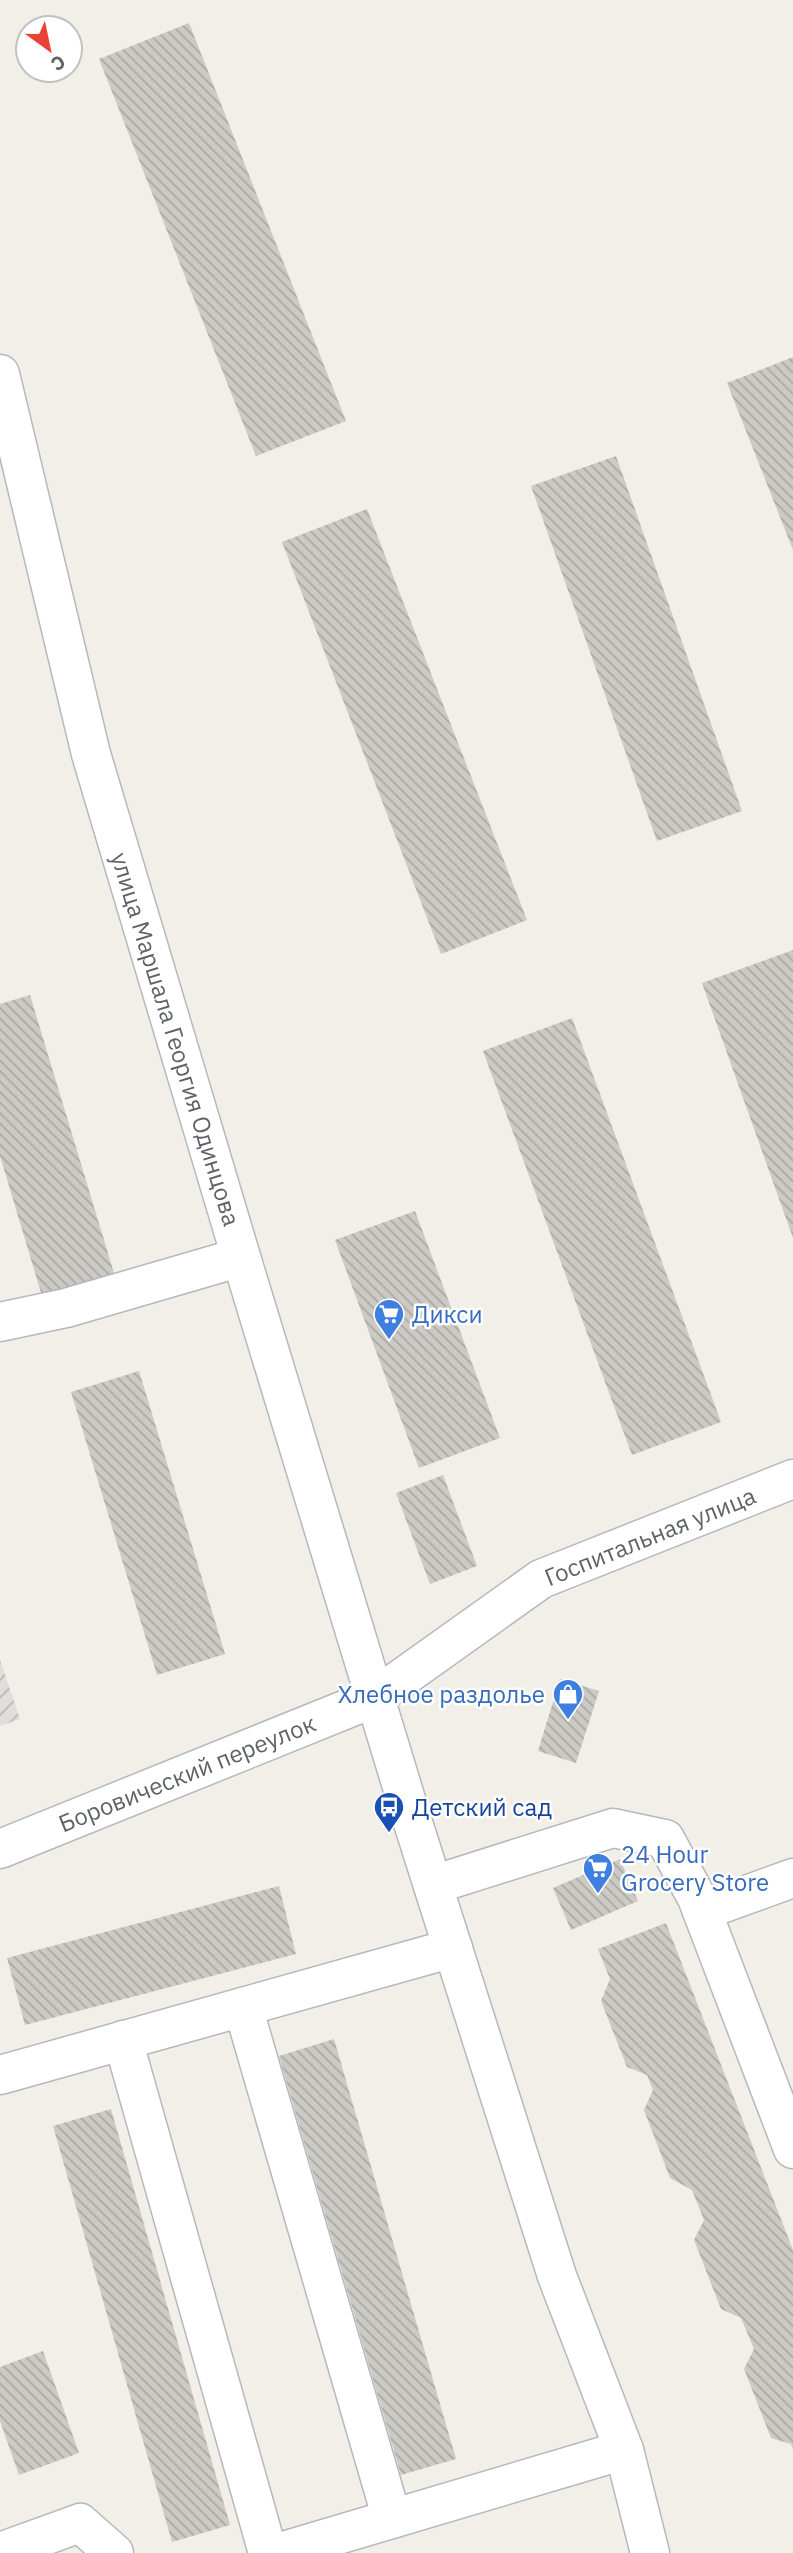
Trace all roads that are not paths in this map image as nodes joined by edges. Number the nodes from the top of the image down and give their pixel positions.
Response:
1 (0, 374) edge
2 (241, 1257) junction
3 (0, 1322) edge
4 (793, 1479) edge
5 (374, 1698) junction
6 (0, 1849) edge
7 (793, 1878) edge
8 (433, 1885) junction
9 (702, 1911) junction
10 (453, 1948) junction
11 (243, 2007) junction
12 (123, 2040) junction
13 (0, 2075) edge
14 (793, 2149) edge
15 (624, 2450) junction
16 (391, 2519) junction
17 (0, 2552) edge
18 (114, 2553) edge
19 (268, 2553) edge
20 (278, 2553) edge
21 (650, 2553) edge

1 - 2 street, улица Маршала Георгия Одинцова
2 - 3 street
2 - 5 street, улица Маршала Георгия Одинцова
4 - 5 street, Госпитальная улица
5 - 6 street, Боровический переулок
5 - 8 street, улица Маршала Георгия Одинцова
7 - 9 street
8 - 9 street
8 - 10 street, улица Маршала Георгия Одинцова
9 - 14 street
10 - 11 street
10 - 15 street, улица Маршала Георгия Одинцова
11 - 12 street
11 - 16 street
12 - 13 street
12 - 19 street
15 - 16 street
15 - 21 street, улица Маршала Георгия Одинцова
16 - 20 street
17 - 18 street

